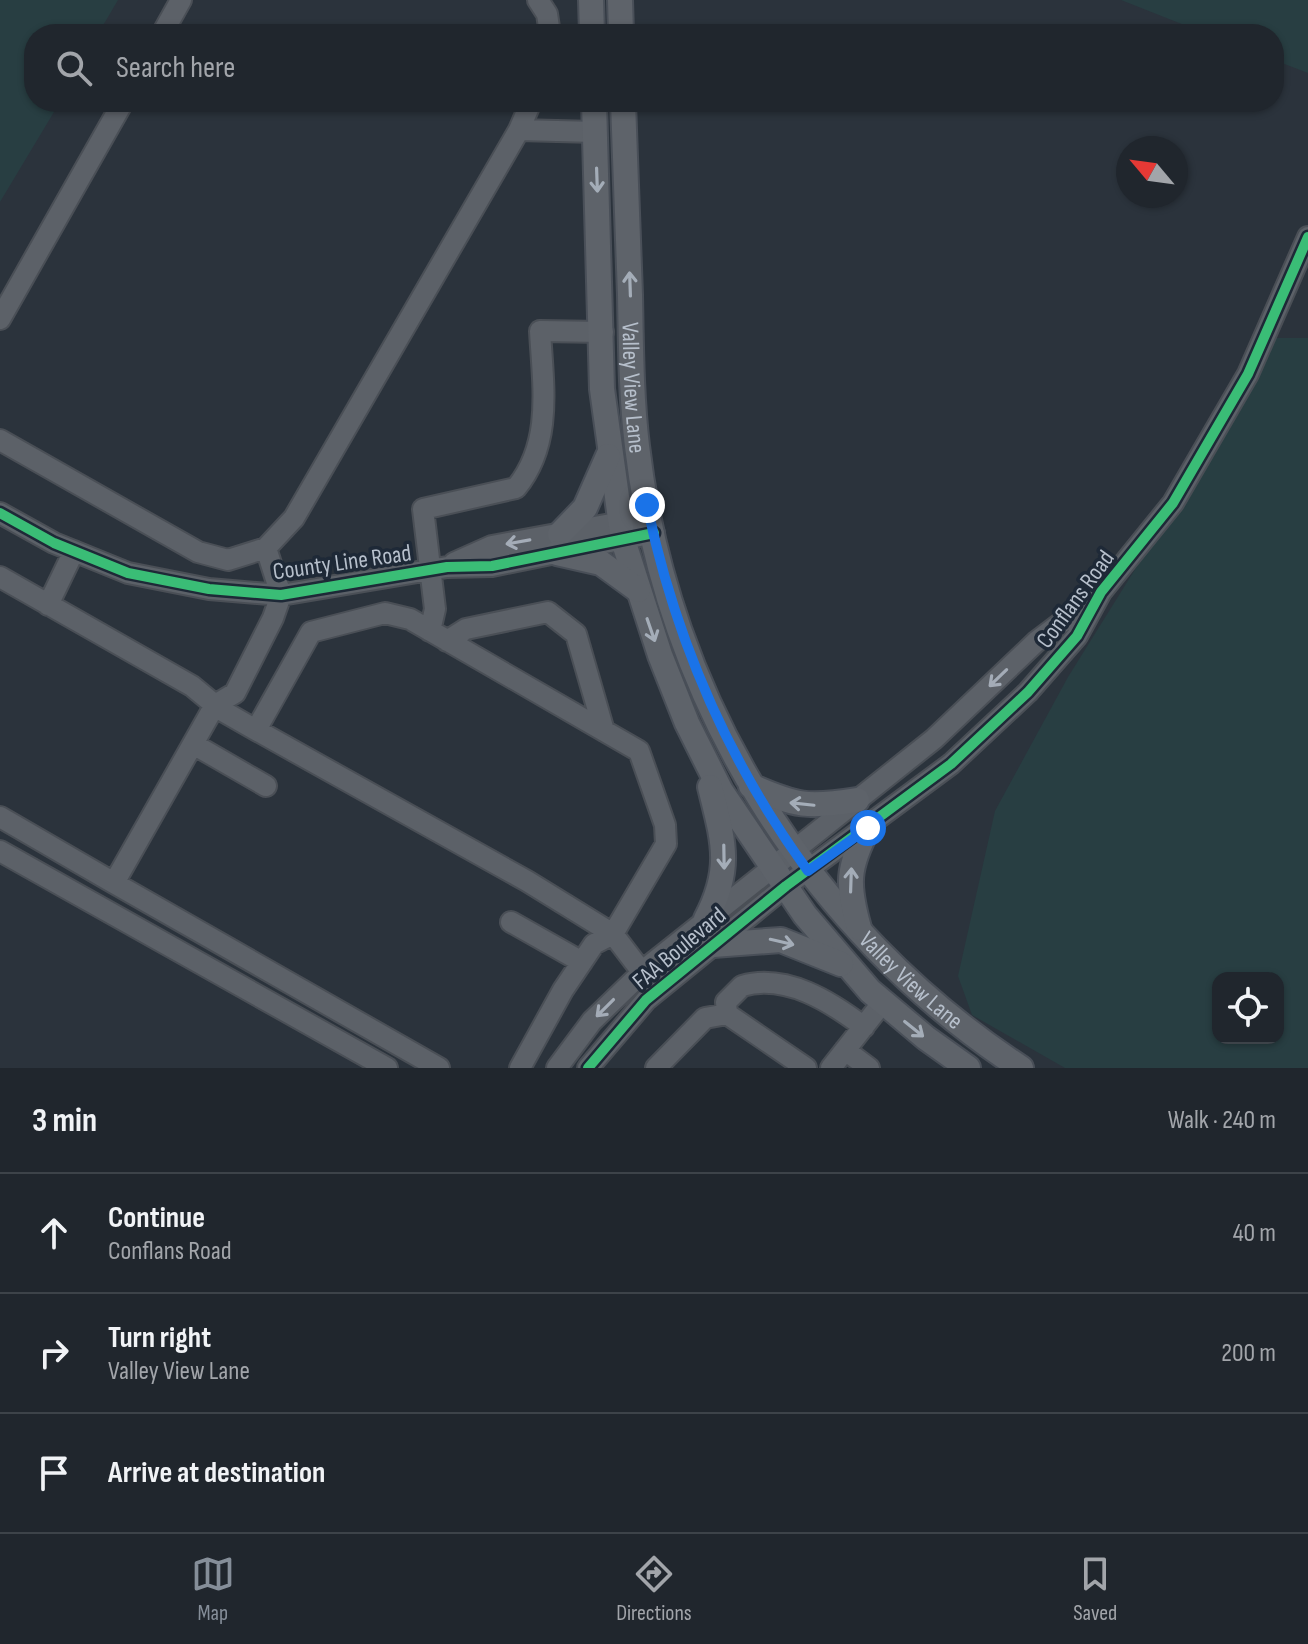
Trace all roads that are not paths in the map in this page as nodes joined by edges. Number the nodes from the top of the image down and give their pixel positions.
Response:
1 (181, 0) edge
2 (538, 0) edge
3 (591, 0) edge
4 (620, 0) edge
5 (168, 24) edge
6 (548, 24) edge
7 (592, 24) edge
8 (621, 24) edge
9 (117, 112) edge
10 (527, 112) edge
11 (594, 112) edge
12 (623, 112) edge
13 (624, 129) junction
14 (519, 130) junction
15 (595, 132) junction
16 (1308, 237) edge
17 (0, 319) edge
18 (603, 332) junction
19 (0, 440) edge
20 (610, 450) junction
21 (0, 513) edge
22 (651, 525) junction
23 (622, 532) junction
24 (559, 544) junction
25 (266, 548) junction
26 (74, 551) junction
27 (438, 568) junction
28 (0, 577) edge
29 (638, 590) junction
30 (1101, 592) junction
31 (281, 595) junction
32 (48, 605) junction
33 (438, 636) junction
34 (215, 705) junction
35 (256, 730) junction
36 (604, 731) junction
37 (193, 744) junction
38 (702, 754) junction
39 (266, 786) dead end
40 (751, 786) junction
41 (857, 800) junction
42 (0, 817) edge
43 (868, 828) junction
44 (793, 849) junction
45 (0, 851) edge
46 (808, 871) junction
47 (779, 876) junction
48 (114, 883) junction
49 (706, 919) junction
50 (511, 922) dead end
51 (613, 934) junction
52 (861, 934) junction
53 (713, 945) junction
54 (582, 962) junction
55 (847, 967) junction
56 (642, 972) junction
57 (883, 1002) junction
58 (727, 1014) junction
59 (864, 1027) junction
60 (845, 1050) junction
61 (387, 1068) edge
62 (439, 1068) edge
63 (520, 1068) edge
64 (557, 1068) edge
65 (588, 1068) edge
66 (656, 1068) edge
67 (806, 1068) edge
68 (831, 1068) edge
69 (869, 1068) edge
70 (968, 1068) edge
71 (1021, 1068) edge

1 - 5 street
2 - 6 street
3 - 7 main road
4 - 8 main road
9 - 17 street
10 - 14 street
11 - 15 main road, Valley View Lane
12 - 13 main road, Valley View Lane
13 - 15 main road
22 -> 13 main road, Valley View Lane
14 - 15 street
14 - 25 street
15 -> 18 main road, Valley View Lane
16 - 30 street, Conflans Road
18 - 20 main road, Valley View Lane
18 - 27 street
19 - 25 street
20 - 23 main road, Valley View Lane
20 - 24 main road
21 - 26 street, County Line Road
22 - 23 street, County Line Road
22 - 40 main road, Valley View Lane
23 - 24 street, County Line Road
23 - 29 main road, Valley View Lane
24 - 27 street, County Line Road
24 - 29 main road
25 - 31 street
26 - 31 street, County Line Road
26 - 32 street
27 - 31 street, County Line Road
27 - 33 street
28 - 32 street
29 -> 38 main road, Valley View Lane
30 -> 41 street, Conflans Road
30 - 43 street, Conflans Road
31 - 34 street
32 - 34 street
33 - 35 street
33 - 36 street
33 - 36 street
34 - 35 street
34 - 37 street
35 - 51 street
36 - 51 street
37 - 39 street
37 - 48 street
38 - 47 main road, Valley View Lane
38 -> 49 main road
41 -> 40 main road
40 - 44 main road, Valley View Lane
41 - 44 street, Conflans Road
42 - 48 street
43 - 46 street, Conflans Road
52 -> 43 main road
44 - 46 main road, Valley View Lane
44 - 47 street, FAA Boulevard
45 - 61 street
46 - 47 street, FAA Boulevard
46 - 52 main road, Valley View Lane
47 - 49 street, FAA Boulevard
47 - 53 street, FAA Boulevard
47 - 55 main road, Valley View Lane
48 - 62 street
49 - 56 street, FAA Boulevard
50 - 54 street
51 - 54 street
51 - 56 street
52 - 71 main road, Valley View Lane
53 -> 55 main road
53 - 65 street, FAA Boulevard
54 - 63 street
55 - 57 main road, Valley View Lane
56 -> 64 street, FAA Boulevard
57 - 59 street
57 -> 70 main road, Valley View Lane
58 - 59 street
58 - 66 street
58 - 67 street
59 - 60 street
60 - 68 street
60 - 69 street

